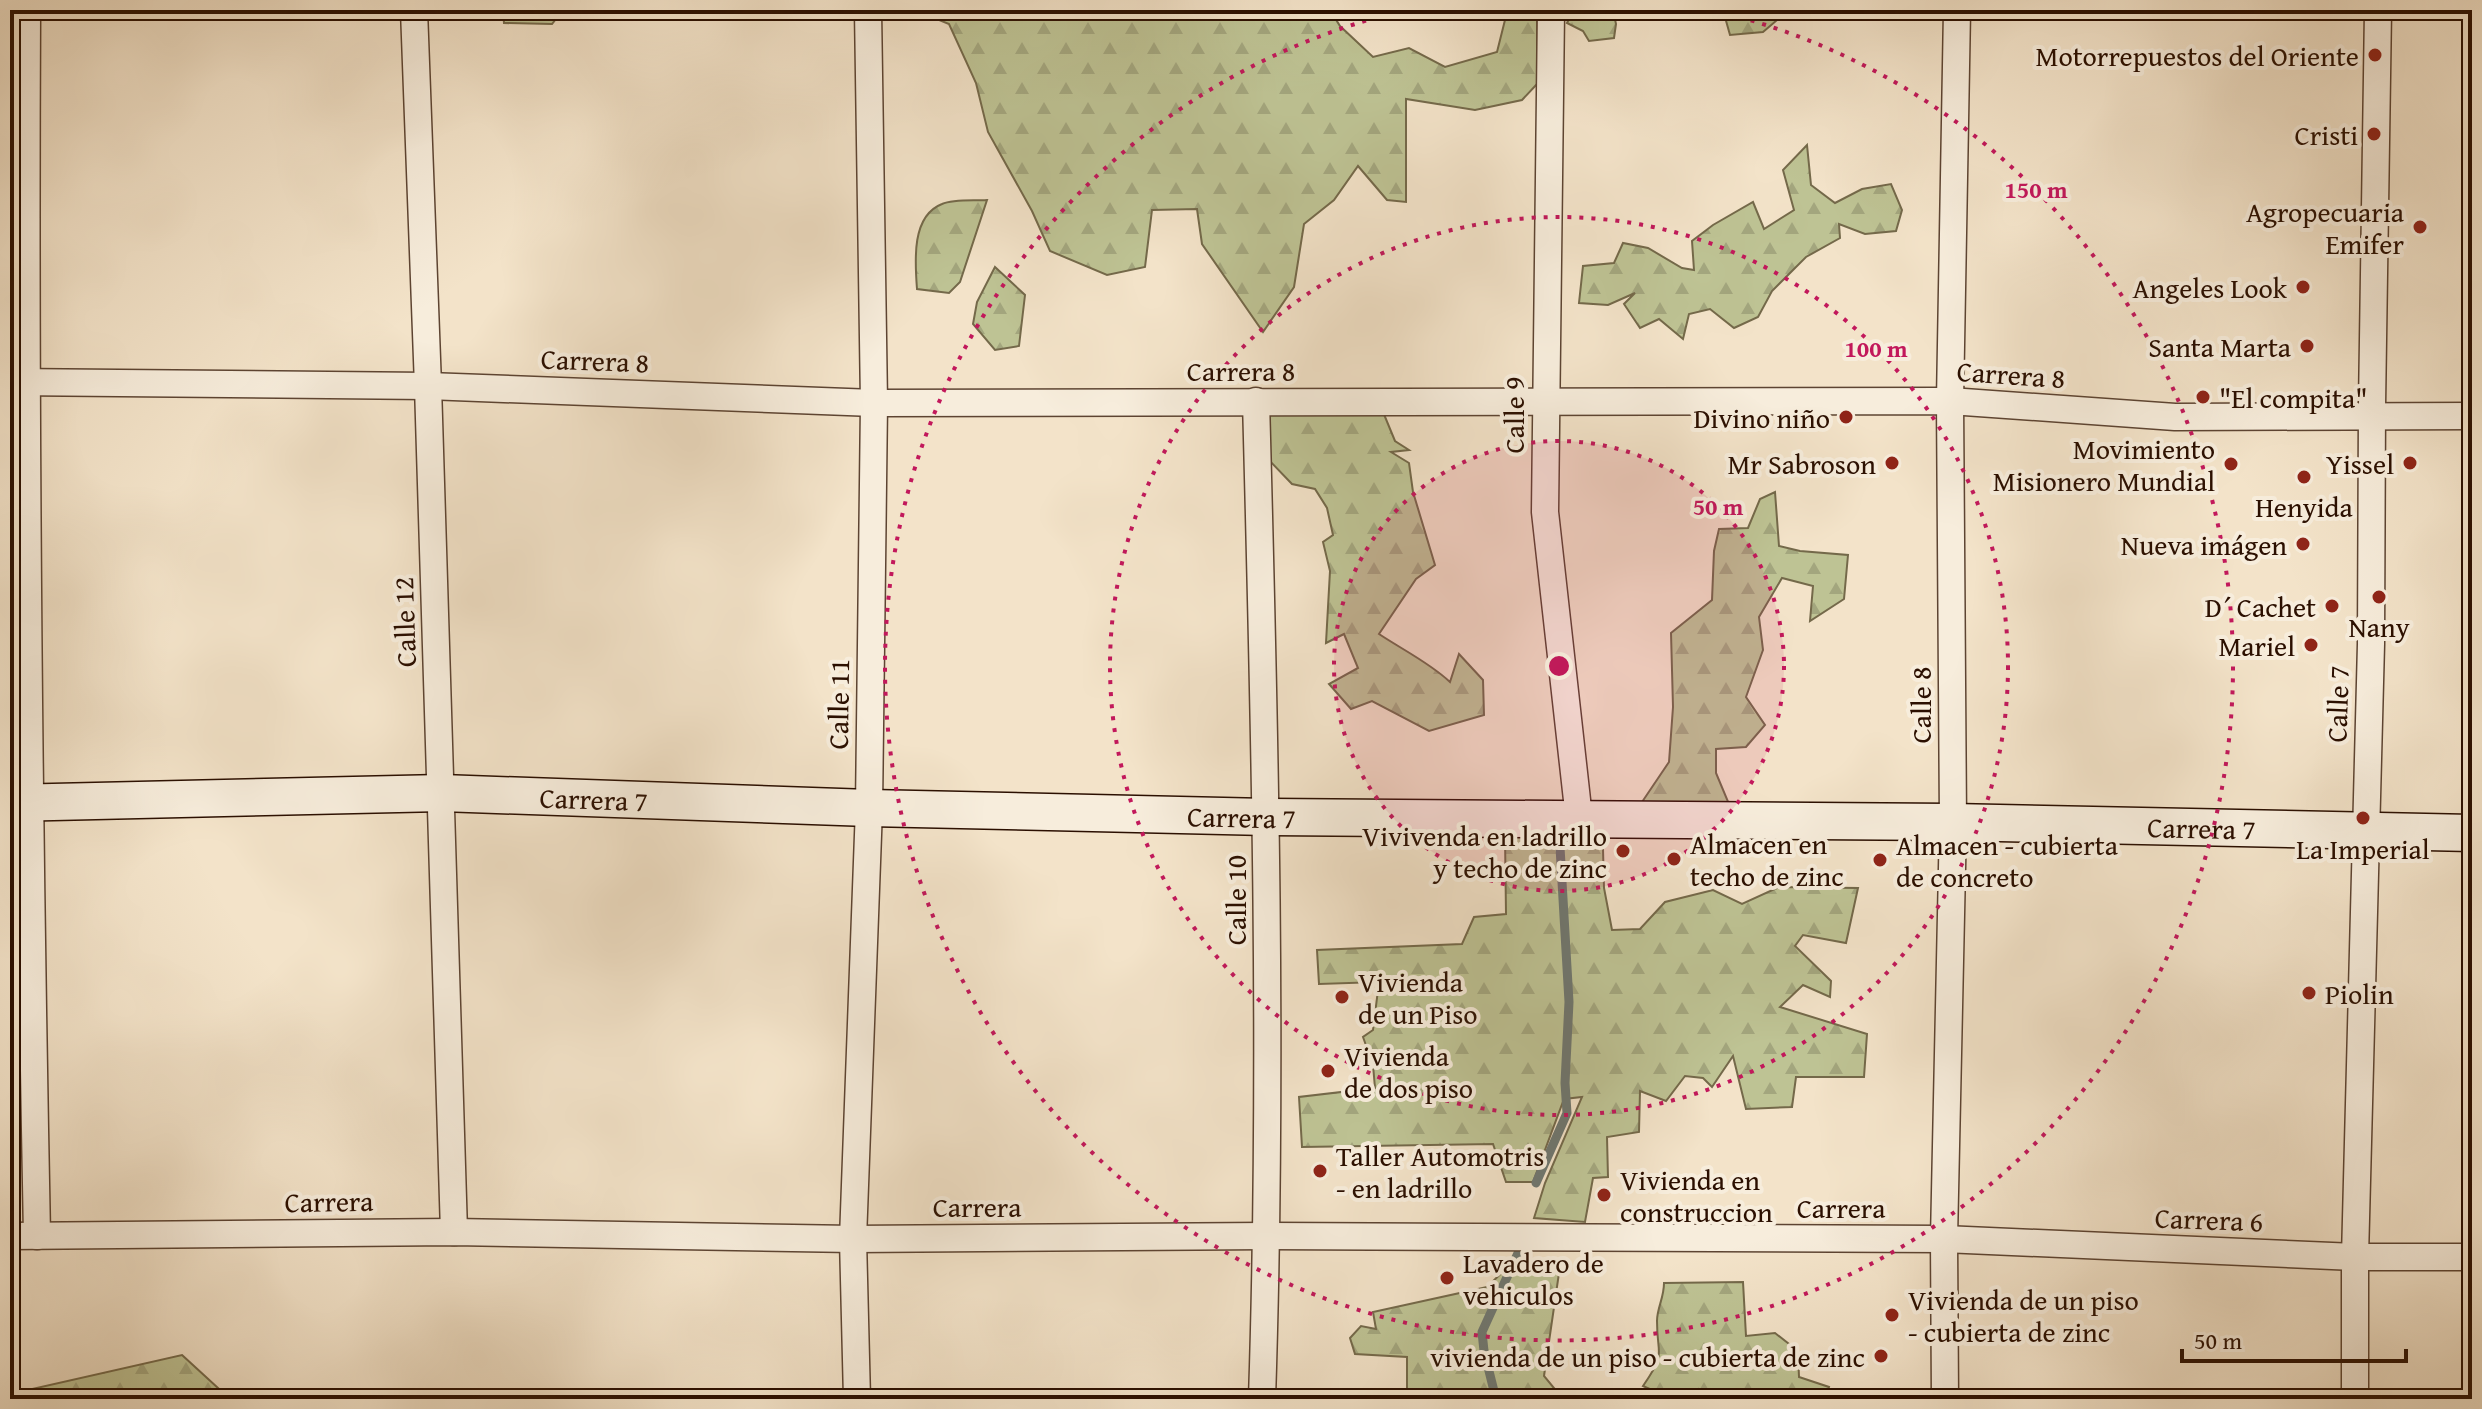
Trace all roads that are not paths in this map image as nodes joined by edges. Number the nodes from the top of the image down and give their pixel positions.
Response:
1 (27, 10) edge
2 (414, 10) edge
3 (868, 10) edge
4 (1551, 10) edge
5 (1957, 10) edge
6 (2378, 10) edge
7 (18, 381) edge
8 (428, 386) junction
9 (1545, 400) junction
10 (1256, 401) junction
11 (1950, 401) junction
12 (874, 403) junction
13 (2372, 416) junction
14 (2472, 416) edge
15 (442, 793) junction
16 (19, 803) edge
17 (869, 808) junction
18 (1267, 817) junction
19 (1576, 818) junction
20 (1953, 822) junction
21 (2366, 830) junction
22 (2472, 833) edge
23 (454, 1232) junction
24 (10, 1236) edge
25 (37, 1236) junction
26 (1267, 1236) junction
27 (853, 1239) junction
28 (1944, 1239) junction
29 (2355, 1257) junction
30 (2472, 1257) edge
31 (857, 1399) edge
32 (1262, 1399) edge
33 (1945, 1399) edge
34 (2355, 1399) edge

1 - 7 street
2 - 8 street, Calle 12
3 - 12 street, Calle 11
4 - 9 street, Calle 9
5 - 11 street, Calle 8
6 - 13 street, Calle 7
7 - 8 street, Carrera 8
7 - 16 street
8 - 12 street, Carrera 8
8 - 15 street, Calle 12
9 - 10 street, Carrera 8
9 - 11 street, Carrera 8
9 - 19 street, Calle 9
10 - 12 street, Carrera 8
10 - 18 street, Calle 10
11 - 13 street, Carrera 8
11 - 20 street, Calle 8
12 - 17 street, Calle 11
13 - 14 street, Carrera 8
13 - 21 street, Calle 7
15 - 16 street, Carrera 7
15 - 17 street, Carrera 7
15 - 23 street, Calle 12
16 - 25 street
17 - 18 street, Carrera 7
17 - 27 street, Calle 11
18 - 19 street, Carrera 7
18 - 26 street, Calle 10
19 - 20 street, Carrera 7
20 - 21 street, Carrera 7
20 - 28 street, Calle 8
21 - 22 street, Carrera 7
21 - 29 street, Calle 7
23 - 25 street, Carrera
23 - 27 street, Carrera
24 - 25 street, Carrera
26 - 27 street, Carrera
26 - 28 street, Carrera
26 - 32 street, Calle 10
27 - 31 street, Calle 11
28 - 29 street, Carrera 6
28 - 33 street, Calle 8
29 - 30 street, Carrera 6
29 - 34 street, Calle 7

